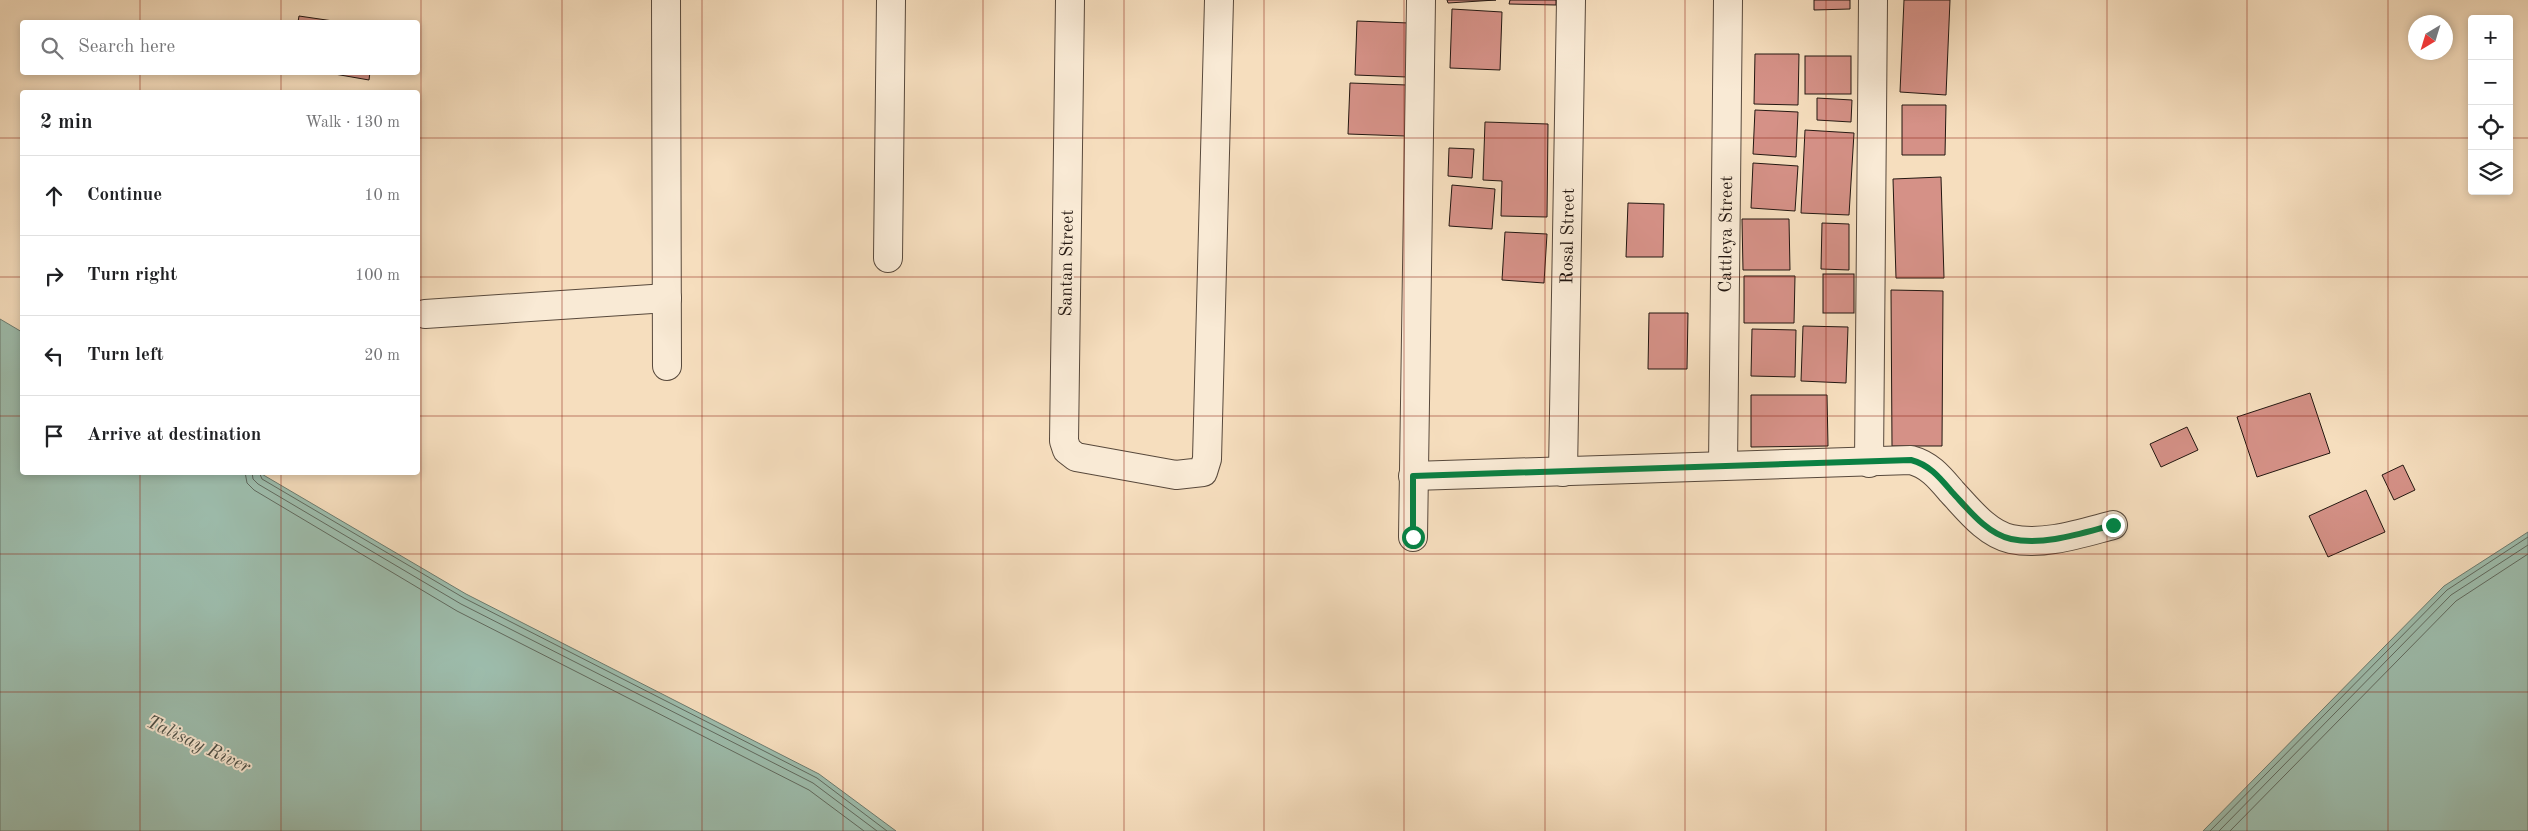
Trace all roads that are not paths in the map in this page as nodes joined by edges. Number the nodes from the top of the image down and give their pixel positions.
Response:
1 (666, 0) edge
2 (891, 0) edge
3 (1070, 0) edge
4 (1219, 0) edge
5 (1421, 0) edge
6 (1571, 0) edge
7 (1728, 0) edge
8 (1872, 0) edge
9 (888, 258) dead end
10 (667, 298) junction
11 (425, 314) dead end
12 (667, 366) dead end
13 (1869, 463) junction
14 (1723, 466) junction
15 (1563, 472) junction
16 (1413, 476) junction
17 (2113, 525) dead end
18 (1413, 537) dead end

1 - 10 street
2 - 9 street
3 - 4 street, Santan Street
5 - 16 street
6 - 15 street, Rosal Street
7 - 14 street, Cattleya Street
8 - 13 street
10 - 11 street
10 - 12 street
13 - 14 street
13 - 17 street
14 - 15 street
15 - 16 street
16 - 18 street

